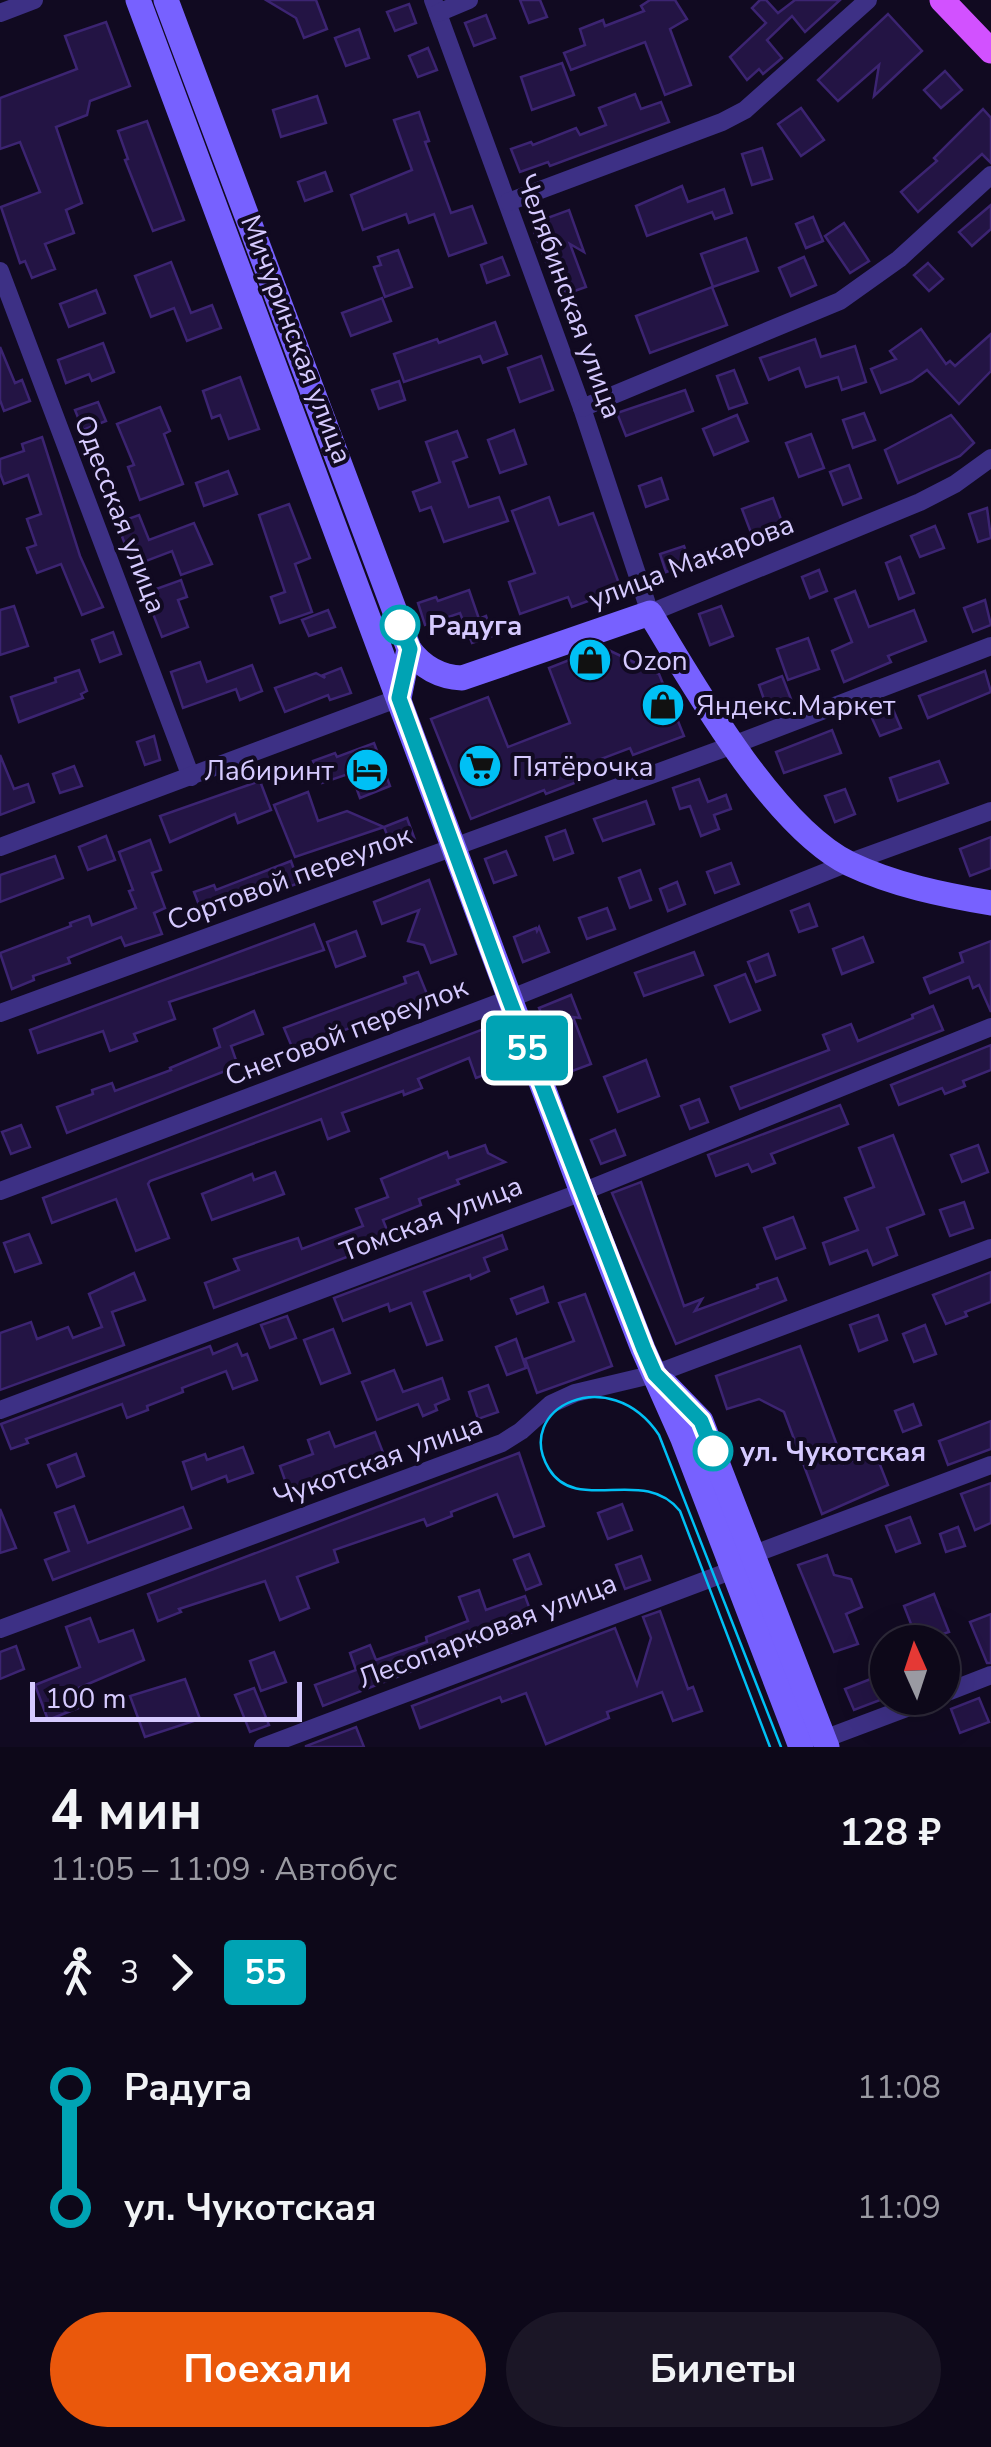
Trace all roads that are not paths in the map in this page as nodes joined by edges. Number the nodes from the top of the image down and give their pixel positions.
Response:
1 (34, 0) edge
2 (138, 0) edge
3 (166, 0) edge
4 (469, 0) edge
5 (868, 0) edge
6 (942, 0) edge
7 (961, 0) edge
8 (435, 6) edge
9 (0, 13) edge
10 (991, 31) edge
11 (991, 51) edge
12 (991, 176) edge
13 (508, 202) junction
14 (0, 271) edge
15 (582, 408) junction
16 (991, 458) edge
17 (650, 612) junction
18 (991, 646) edge
19 (410, 649) junction
20 (399, 698) junction
21 (733, 745) junction
22 (190, 777) junction
23 (991, 811) edge
24 (0, 846) edge
25 (452, 846) junction
26 (848, 863) junction
27 (991, 903) edge
28 (509, 999) junction
29 (0, 1013) edge
30 (991, 1028) edge
31 (0, 1191) edge
32 (582, 1192) junction
33 (991, 1248) edge
34 (655, 1374) junction
35 (0, 1410) edge
36 (991, 1465) edge
37 (743, 1562) junction
38 (0, 1630) edge
39 (991, 1675) edge
40 (960, 1687) edge
41 (890, 1715) edge
42 (818, 1744) edge
43 (263, 1747) edge

1 - 9 street
2 - 20 main road, Мичуринская улица
3 - 19 main road, Мичуринская улица
4 - 8 street
5 - 13 street
6 - 11 main road
7 - 10 main road
8 - 13 street, Челябинская улица
12 - 15 street
13 - 15 street, Челябинская улица
14 - 22 street, Одесская улица
15 - 17 street, Челябинская улица
16 - 17 street, улица Макарова
17 - 19 main road, улица Макарова
17 - 21 main road
18 - 21 street, Сортовой переулок
19 - 20 main road
20 - 22 street
20 - 25 main road, Мичуринская улица
21 - 25 street, Сортовой переулок
21 - 26 main road
22 - 24 street
23 - 26 street, Снеговой переулок
25 - 28 main road, Мичуринская улица
25 - 29 street, Сортовой переулок
26 - 27 main road
26 - 28 street, Снеговой переулок
28 - 31 street, Снеговой переулок
28 - 32 main road, Мичуринская улица
30 - 32 street, Томская улица
32 - 34 main road, Мичуринская улица
32 - 35 street, Томская улица
33 - 34 street, Чукотская улица
34 - 37 main road, Мичуринская улица
34 - 38 street, Чукотская улица
36 - 37 street, Лесопарковая улица
37 - 42 main road, Мичуринская улица
37 - 43 street, Лесопарковая улица
39 - 40 street
41 - 42 street

